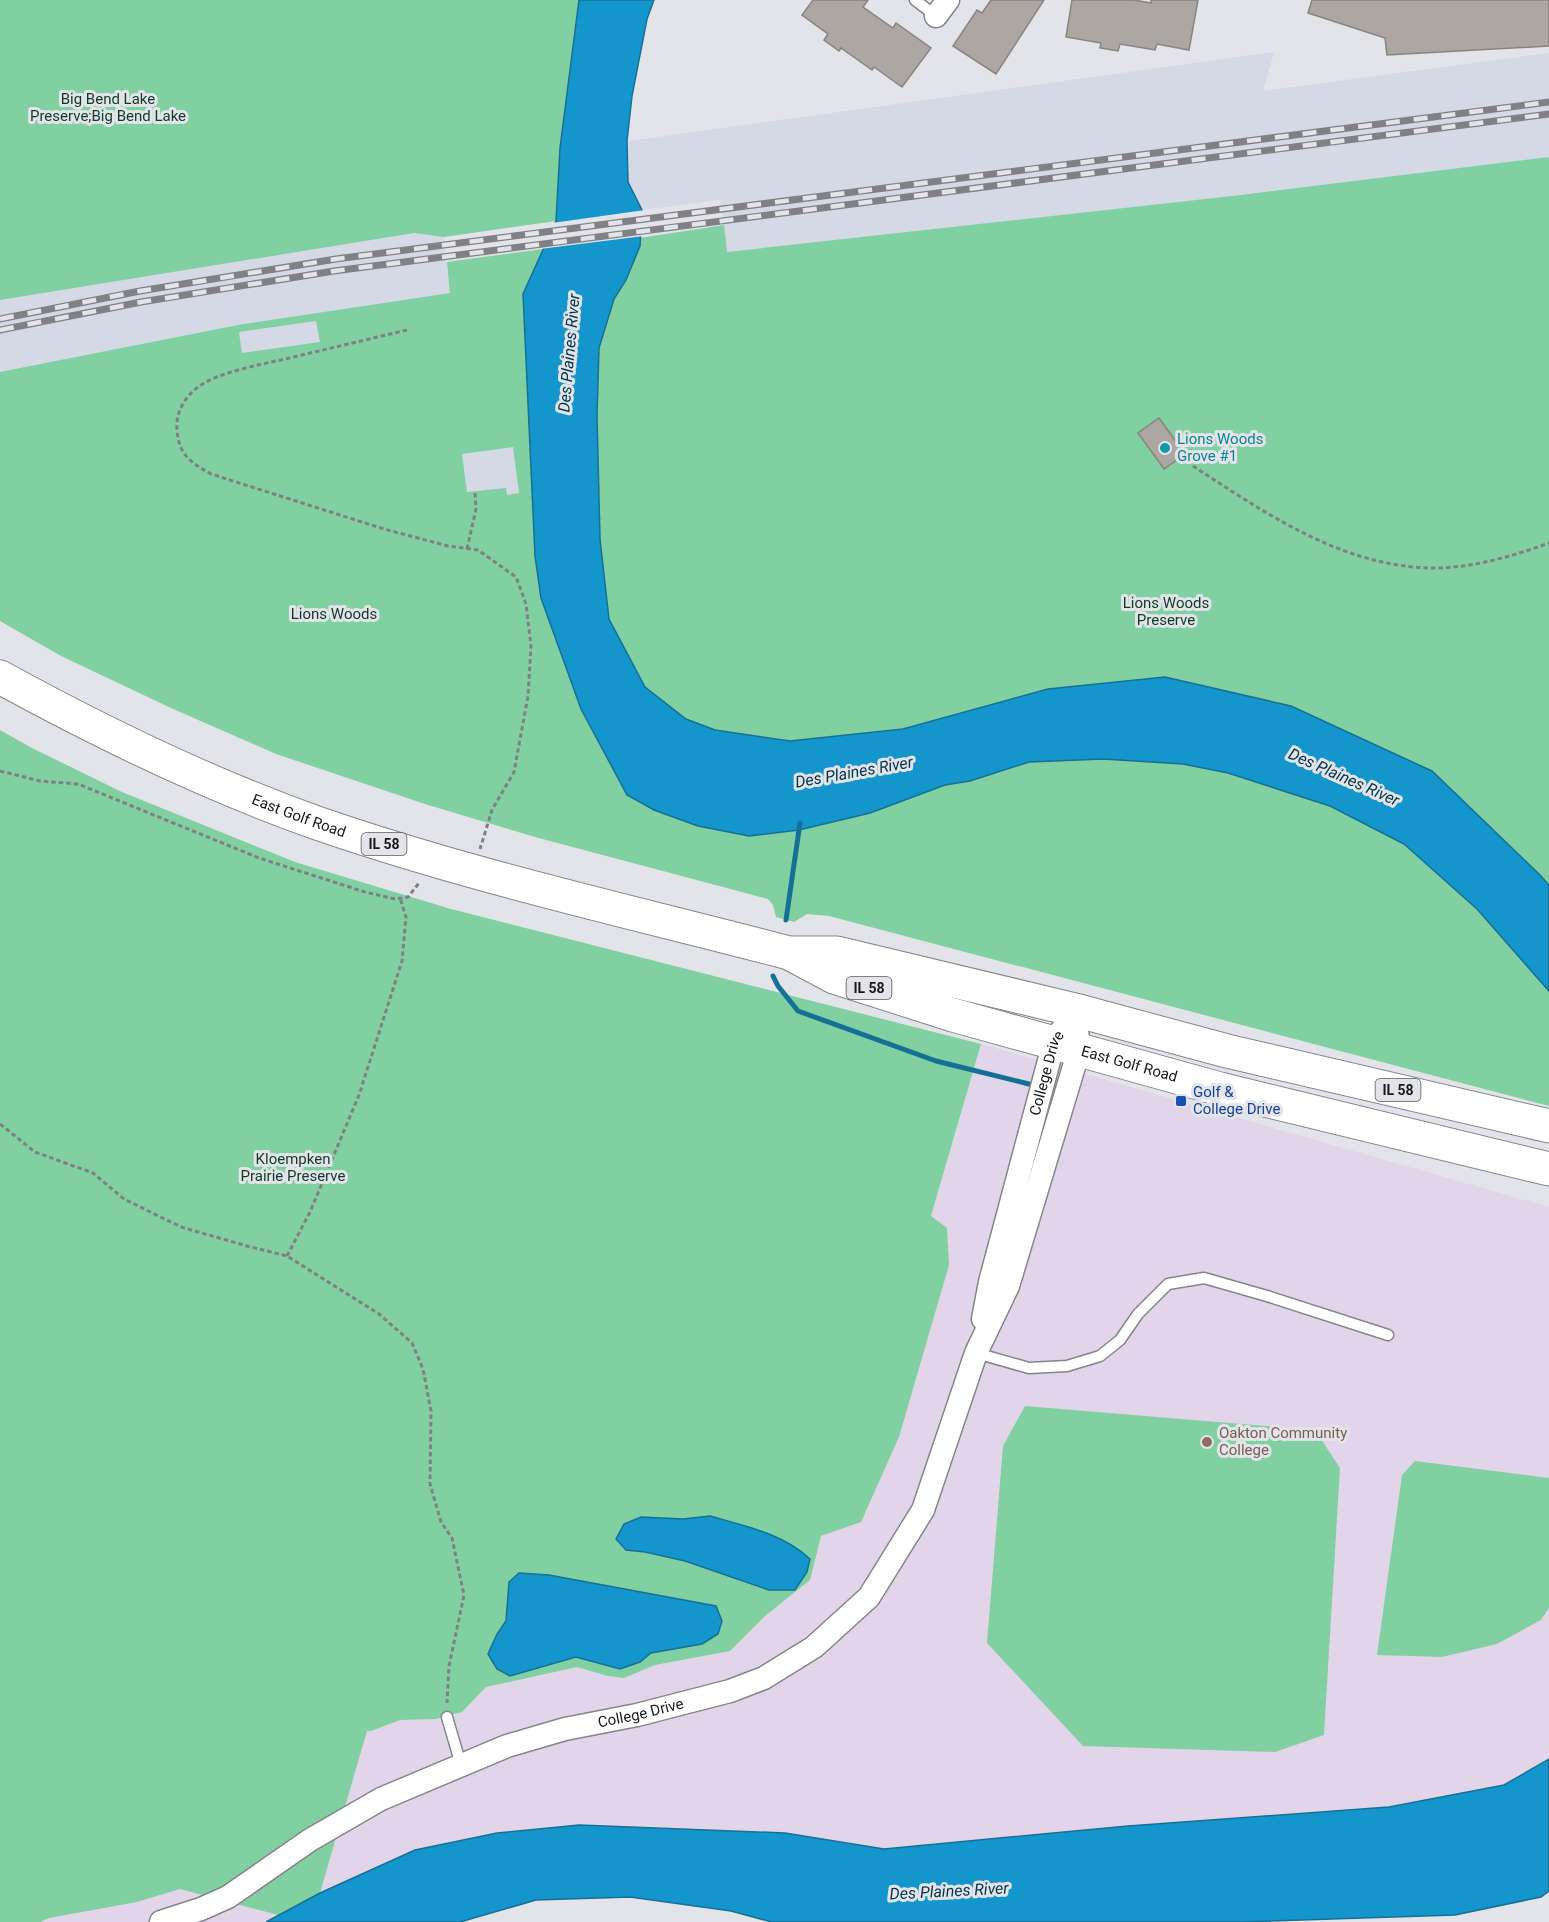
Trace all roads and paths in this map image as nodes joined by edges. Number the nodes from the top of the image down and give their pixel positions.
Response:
1 (915, 0) edge
2 (942, 8) edge
3 (407, 330) dead end
4 (1192, 466) dead end
5 (474, 491) dead end
6 (1549, 543) edge
7 (467, 549) junction
8 (0, 677) edge
9 (0, 771) edge
10 (437, 860) junction
11 (474, 870) junction
12 (400, 898) junction
13 (789, 953) junction
14 (1075, 1010) junction
15 (1066, 1046) junction
16 (0, 1124) edge
17 (1548, 1125) edge
18 (1549, 1170) edge
19 (287, 1256) junction
20 (1388, 1335) dead end
21 (976, 1353) junction
22 (447, 1717) joint
23 (461, 1765) junction
24 (161, 1922) edge

1 - 2 lane
3 - 7 path
4 - 6 path
5 - 7 path
7 - 11 path
8 - 10 main road, East Golf Road / IL 58
9 - 12 path
10 - 11 main road, East Golf Road / IL 58
10 - 12 path
11 - 13 main road, East Golf Road / IL 58
12 - 19 path
13 - 14 main road, East Golf Road / IL 58
13 - 15 main road, East Golf Road / IL 58
14 - 15 street, College Drive
14 - 17 main road, East Golf Road / IL 58
15 - 18 main road, East Golf Road / IL 58
15 - 21 street, College Drive
16 - 19 path
19 - 22 path
20 - 21 lane
21 - 23 street, College Drive
22 - 23 lane
23 - 24 street, College Drive

